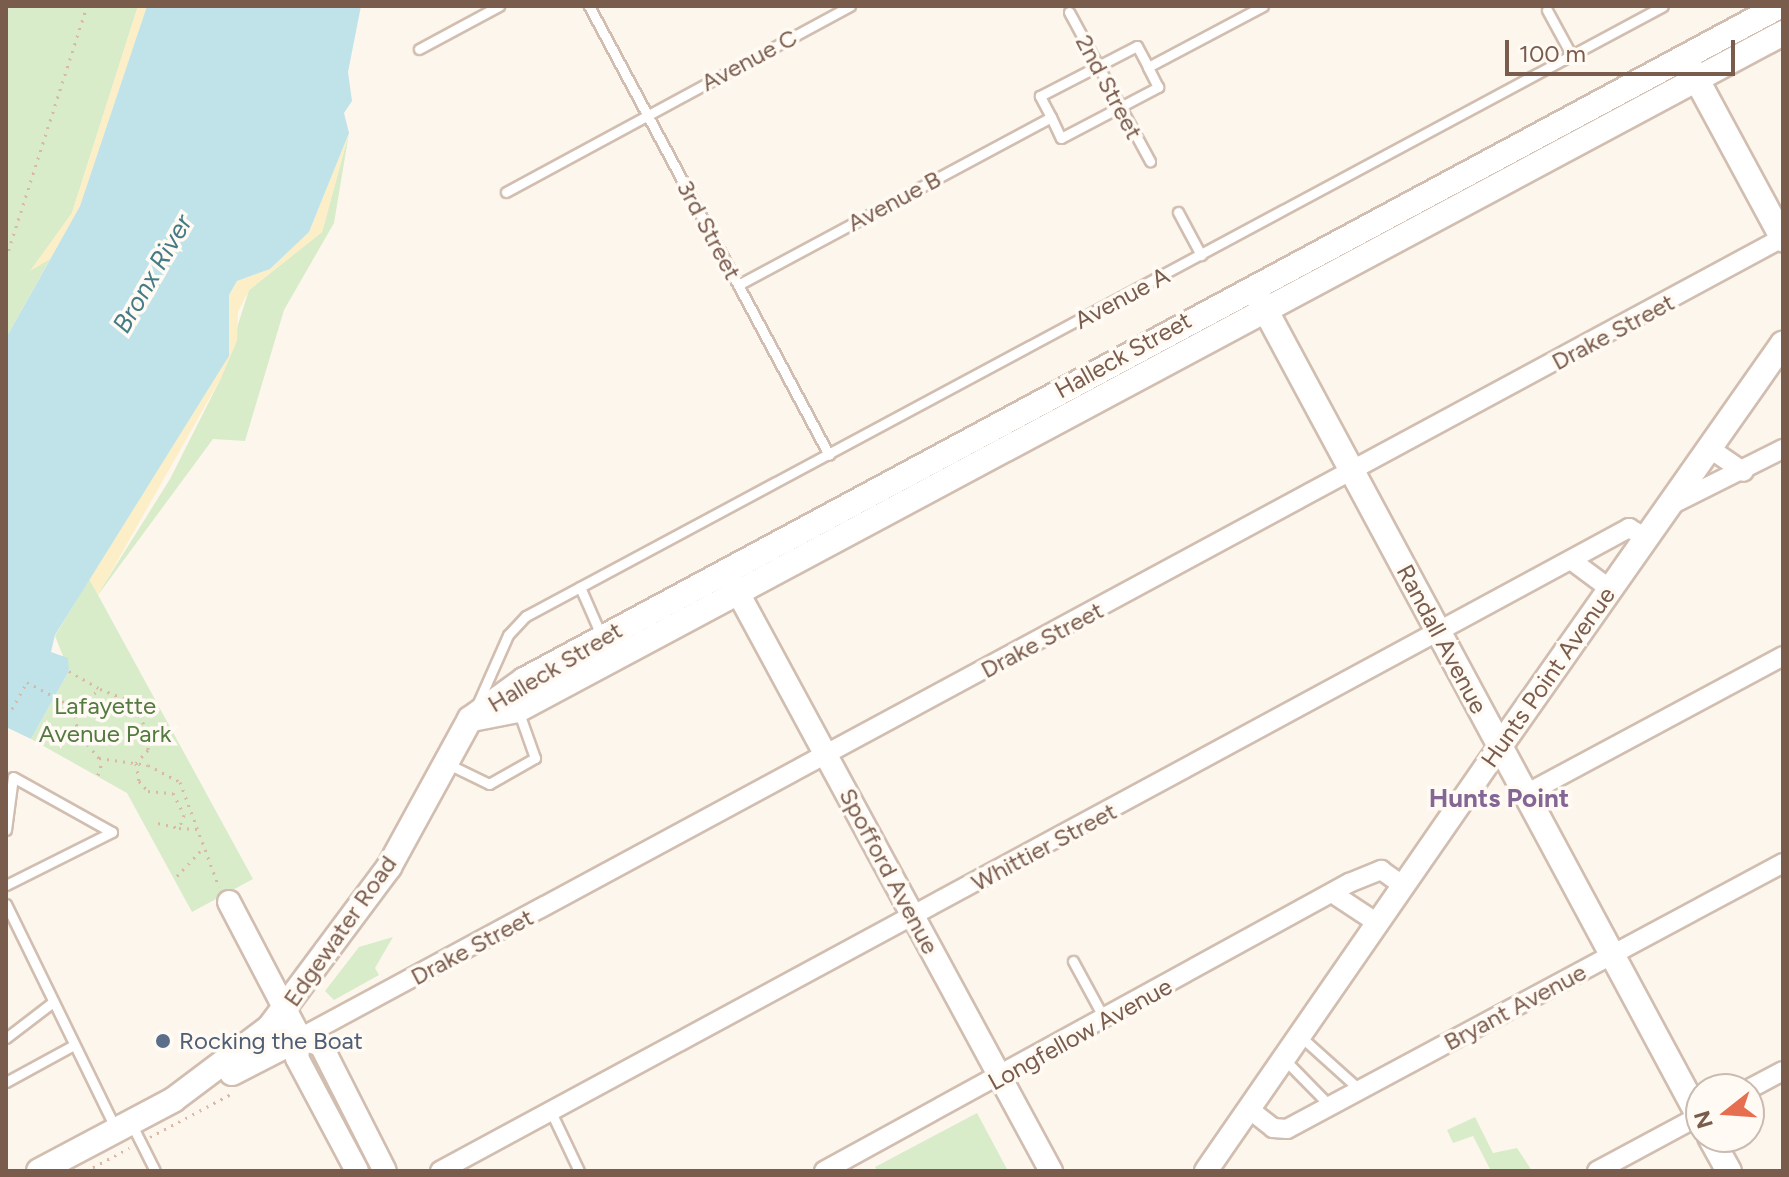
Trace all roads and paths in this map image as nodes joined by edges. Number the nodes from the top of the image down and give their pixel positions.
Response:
1 (87, 6) edge
2 (499, 6) edge
3 (589, 6) edge
4 (850, 6) edge
5 (1263, 6) edge
6 (1663, 6) edge
7 (1780, 6) edge
8 (1547, 10) dead end
9 (1069, 12) dead end
10 (1783, 33) edge
11 (419, 49) dead end
12 (1572, 56) junction
13 (1685, 58) junction
14 (1098, 66) junction
15 (1148, 67) junction
16 (1697, 81) junction
17 (1120, 107) junction
18 (647, 115) junction
19 (1051, 117) junction
20 (1150, 161) dead end
21 (506, 192) dead end
22 (1178, 212) dead end
23 (1783, 238) edge
24 (1201, 255) junction
25 (6, 258) edge
26 (738, 285) junction
27 (1252, 286) junction
28 (1266, 312) junction
29 (1783, 343) edge
30 (1709, 448) junction
31 (1783, 449) edge
32 (829, 455) junction
33 (1744, 472) junction
34 (1353, 473) junction
35 (1667, 507) junction
36 (1646, 538) junction
37 (1571, 560) junction
38 (732, 582) junction
39 (580, 587) junction
40 (1610, 589) junction
41 (1440, 635) junction
42 (602, 638) junction
43 (1783, 656) edge
44 (69, 671) dead end
45 (100, 689) junction
46 (75, 708) junction
47 (12, 709) dead end
48 (518, 710) junction
49 (470, 719) junction
50 (1500, 746) junction
51 (827, 755) junction
52 (103, 760) junction
53 (136, 763) junction
54 (446, 763) junction
55 (98, 775) dead end
56 (1526, 794) junction
57 (158, 823) dead end
58 (179, 828) junction
59 (198, 829) junction
60 (6, 830) edge
61 (201, 849) junction
62 (1783, 863) edge
63 (177, 876) dead end
64 (1401, 884) junction
65 (6, 885) edge
66 (1335, 895) junction
67 (229, 902) joint
68 (6, 904) edge
69 (914, 917) junction
70 (1376, 922) junction
71 (1613, 955) junction
72 (1073, 961) dead end
73 (53, 1002) junction
74 (285, 1009) junction
75 (1105, 1020) junction
76 (1299, 1035) junction
77 (6, 1038) edge
78 (300, 1038) junction
79 (74, 1045) junction
80 (1283, 1058) junction
81 (1783, 1071) edge
82 (1000, 1077) junction
83 (1765, 1081) edge
84 (6, 1082) edge
85 (195, 1084) junction
86 (1685, 1089) edge
87 (1360, 1090) junction
88 (234, 1092) dead end
89 (1330, 1106) junction
90 (1249, 1109) junction
91 (551, 1112) junction
92 (1685, 1130) edge
93 (129, 1131) junction
94 (1719, 1153) edge
95 (1206, 1170) edge
96 (39, 1171) edge
97 (86, 1171) edge
98 (155, 1171) edge
99 (357, 1171) edge
100 (385, 1171) edge
101 (440, 1171) edge
102 (579, 1171) edge
103 (824, 1171) edge
104 (1051, 1171) edge
105 (1597, 1171) edge
106 (1729, 1171) edge

1 - 25 path
2 - 11 lane
3 - 18 lane, 3rd Street
4 - 18 lane, Avenue C
5 - 15 lane
6 - 12 lane, Avenue A
7 - 13 main road, Halleck Street
8 - 12 lane
9 - 14 lane, 2nd Street
10 - 16 main road, Halleck Street
12 - 24 lane, Avenue A
13 - 16 main road
13 - 27 main road, Halleck Street
14 - 15 lane
14 - 17 lane, 2nd Street
14 - 19 lane
15 - 17 lane
16 - 23 main road
16 - 28 main road, Halleck Street
17 - 19 lane
17 - 20 lane, 2nd Street
18 - 21 lane, Avenue C
18 - 26 lane, 3rd Street
19 - 26 lane, Avenue B
22 - 24 lane
23 - 34 street, Drake Street
24 - 32 lane, Avenue A
26 - 32 lane, 3rd Street
27 - 28 main road, Randall Avenue
27 - 38 main road, Halleck Street
28 - 34 main road, Randall Avenue
28 - 38 main road, Halleck Street
29 - 30 main road, Hunts Point Avenue
30 - 33 street
30 - 35 main road, Hunts Point Avenue
31 - 33 street
32 - 39 lane, Avenue A
33 - 35 street
34 - 41 main road, Randall Avenue
34 - 51 street, Drake Street
35 - 36 main road, Hunts Point Avenue
36 - 37 street, Whittier Street
36 - 40 main road, Hunts Point Avenue
37 - 40 street
37 - 41 street, Whittier Street
38 - 42 main road, Halleck Street
38 - 48 main road, Halleck Street
38 - 51 street, Spofford Avenue
39 - 42 lane
39 - 49 lane, Avenue A
40 - 50 main road, Hunts Point Avenue
41 - 50 main road, Randall Avenue
41 - 69 street, Whittier Street
42 - 49 main road, Halleck Street
43 - 56 street
44 - 45 path
45 - 46 path
45 - 53 path
46 - 47 path
46 - 52 path
48 - 49 main road, Halleck Street
48 - 54 lane
49 - 54 main road, Edgewater Road
50 - 56 main road, Randall Avenue
50 - 64 street, Hunts Point Avenue
51 - 69 street, Spofford Avenue
51 - 78 street, Drake Street
52 - 53 path
52 - 55 path
53 - 58 path
53 - 59 path
54 - 74 main road, Edgewater Road
56 - 71 main road, Randall Avenue
57 - 58 path
58 - 59 path
59 - 61 path
60 - 65 lane
61 - 63 path
61 - 67 path
62 - 71 street, Bryant Avenue
64 - 66 street, Longfellow Avenue
64 - 70 street, Hunts Point Avenue
66 - 70 street
66 - 75 street, Longfellow Avenue
67 - 74 street
68 - 73 lane
69 - 82 street, Spofford Avenue
69 - 91 street, Whittier Street
70 - 76 street, Hunts Point Avenue
71 - 86 main road, Randall Avenue
71 - 87 street, Bryant Avenue
72 - 75 lane
73 - 77 lane
73 - 79 lane
74 - 78 street
74 - 85 main road, Edgewater Road
75 - 82 street, Longfellow Avenue
76 - 80 street, Hunts Point Avenue
76 - 87 lane
78 - 85 main road
78 - 99 street
78 - 100 street
79 - 84 lane
79 - 93 lane
80 - 89 lane
80 - 90 street, Hunts Point Avenue
81 - 83 street
82 - 103 street, Longfellow Avenue
82 - 104 street, Spofford Avenue
85 - 93 main road, Edgewater Road
87 - 89 street, Bryant Avenue
88 - 93 path
89 - 90 street, Bryant Avenue
90 - 95 street, Hunts Point Avenue
91 - 101 street, Whittier Street
91 - 102 lane
92 - 105 street
93 - 96 main road, Edgewater Road
93 - 97 path
93 - 98 lane
94 - 106 main road, Randall Avenue

